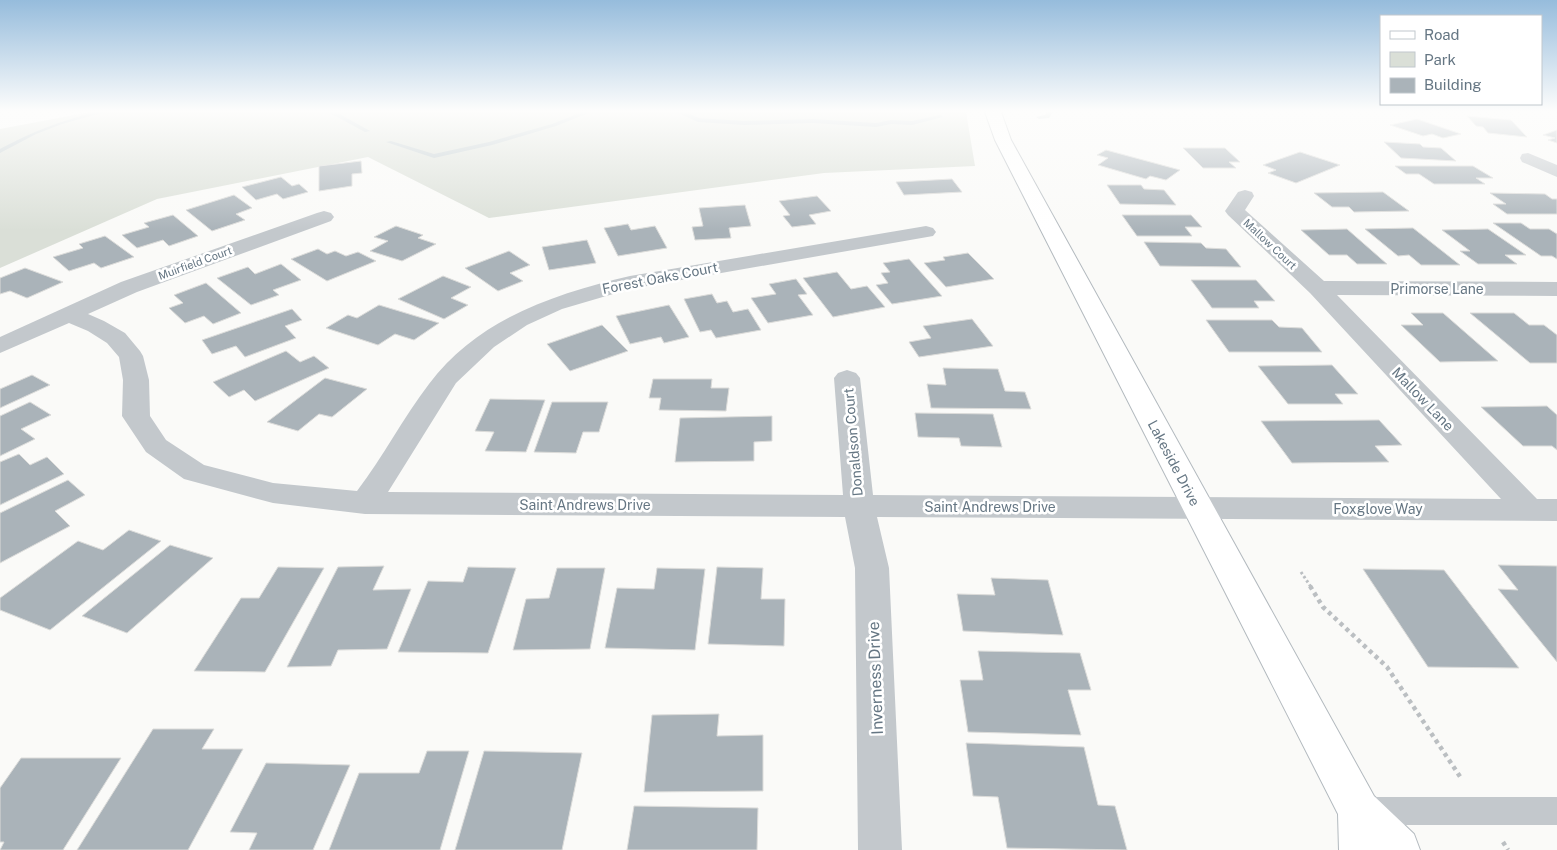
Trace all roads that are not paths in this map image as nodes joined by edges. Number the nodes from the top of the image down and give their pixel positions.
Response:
1 (1009, 152) edge
2 (1528, 158) dead end
3 (1557, 172) edge
4 (1244, 196) dead end
5 (324, 217) dead end
6 (926, 232) dead end
7 (1318, 288) junction
8 (1557, 289) edge
9 (69, 315) junction
10 (0, 346) edge
11 (847, 378) dead end
12 (365, 503) junction
13 (858, 507) junction
14 (1198, 508) junction
15 (1543, 510) edge
16 (1557, 811) edge
17 (1360, 830) edge
18 (880, 850) edge
19 (1398, 850) edge

1 - 14 street, Lakeside Drive
2 - 3 street
4 - 7 street, Mallow Court
5 - 9 street, Muirfield Court
6 - 12 street, Forest Oaks Court
7 - 8 street, Primorse Lane
7 - 15 street, Mallow Lane
9 - 10 street, Muirfield Court
9 - 12 street, Saint Andrews Drive
11 - 13 street, Donaldson Court
12 - 13 street, Saint Andrews Drive
13 - 14 street, Saint Andrews Drive
13 - 18 street, Inverness Drive
14 - 15 street, Foxglove Way
14 - 17 street, Lakeside Drive
16 - 17 lane
17 - 19 street, Lakeside Drive

